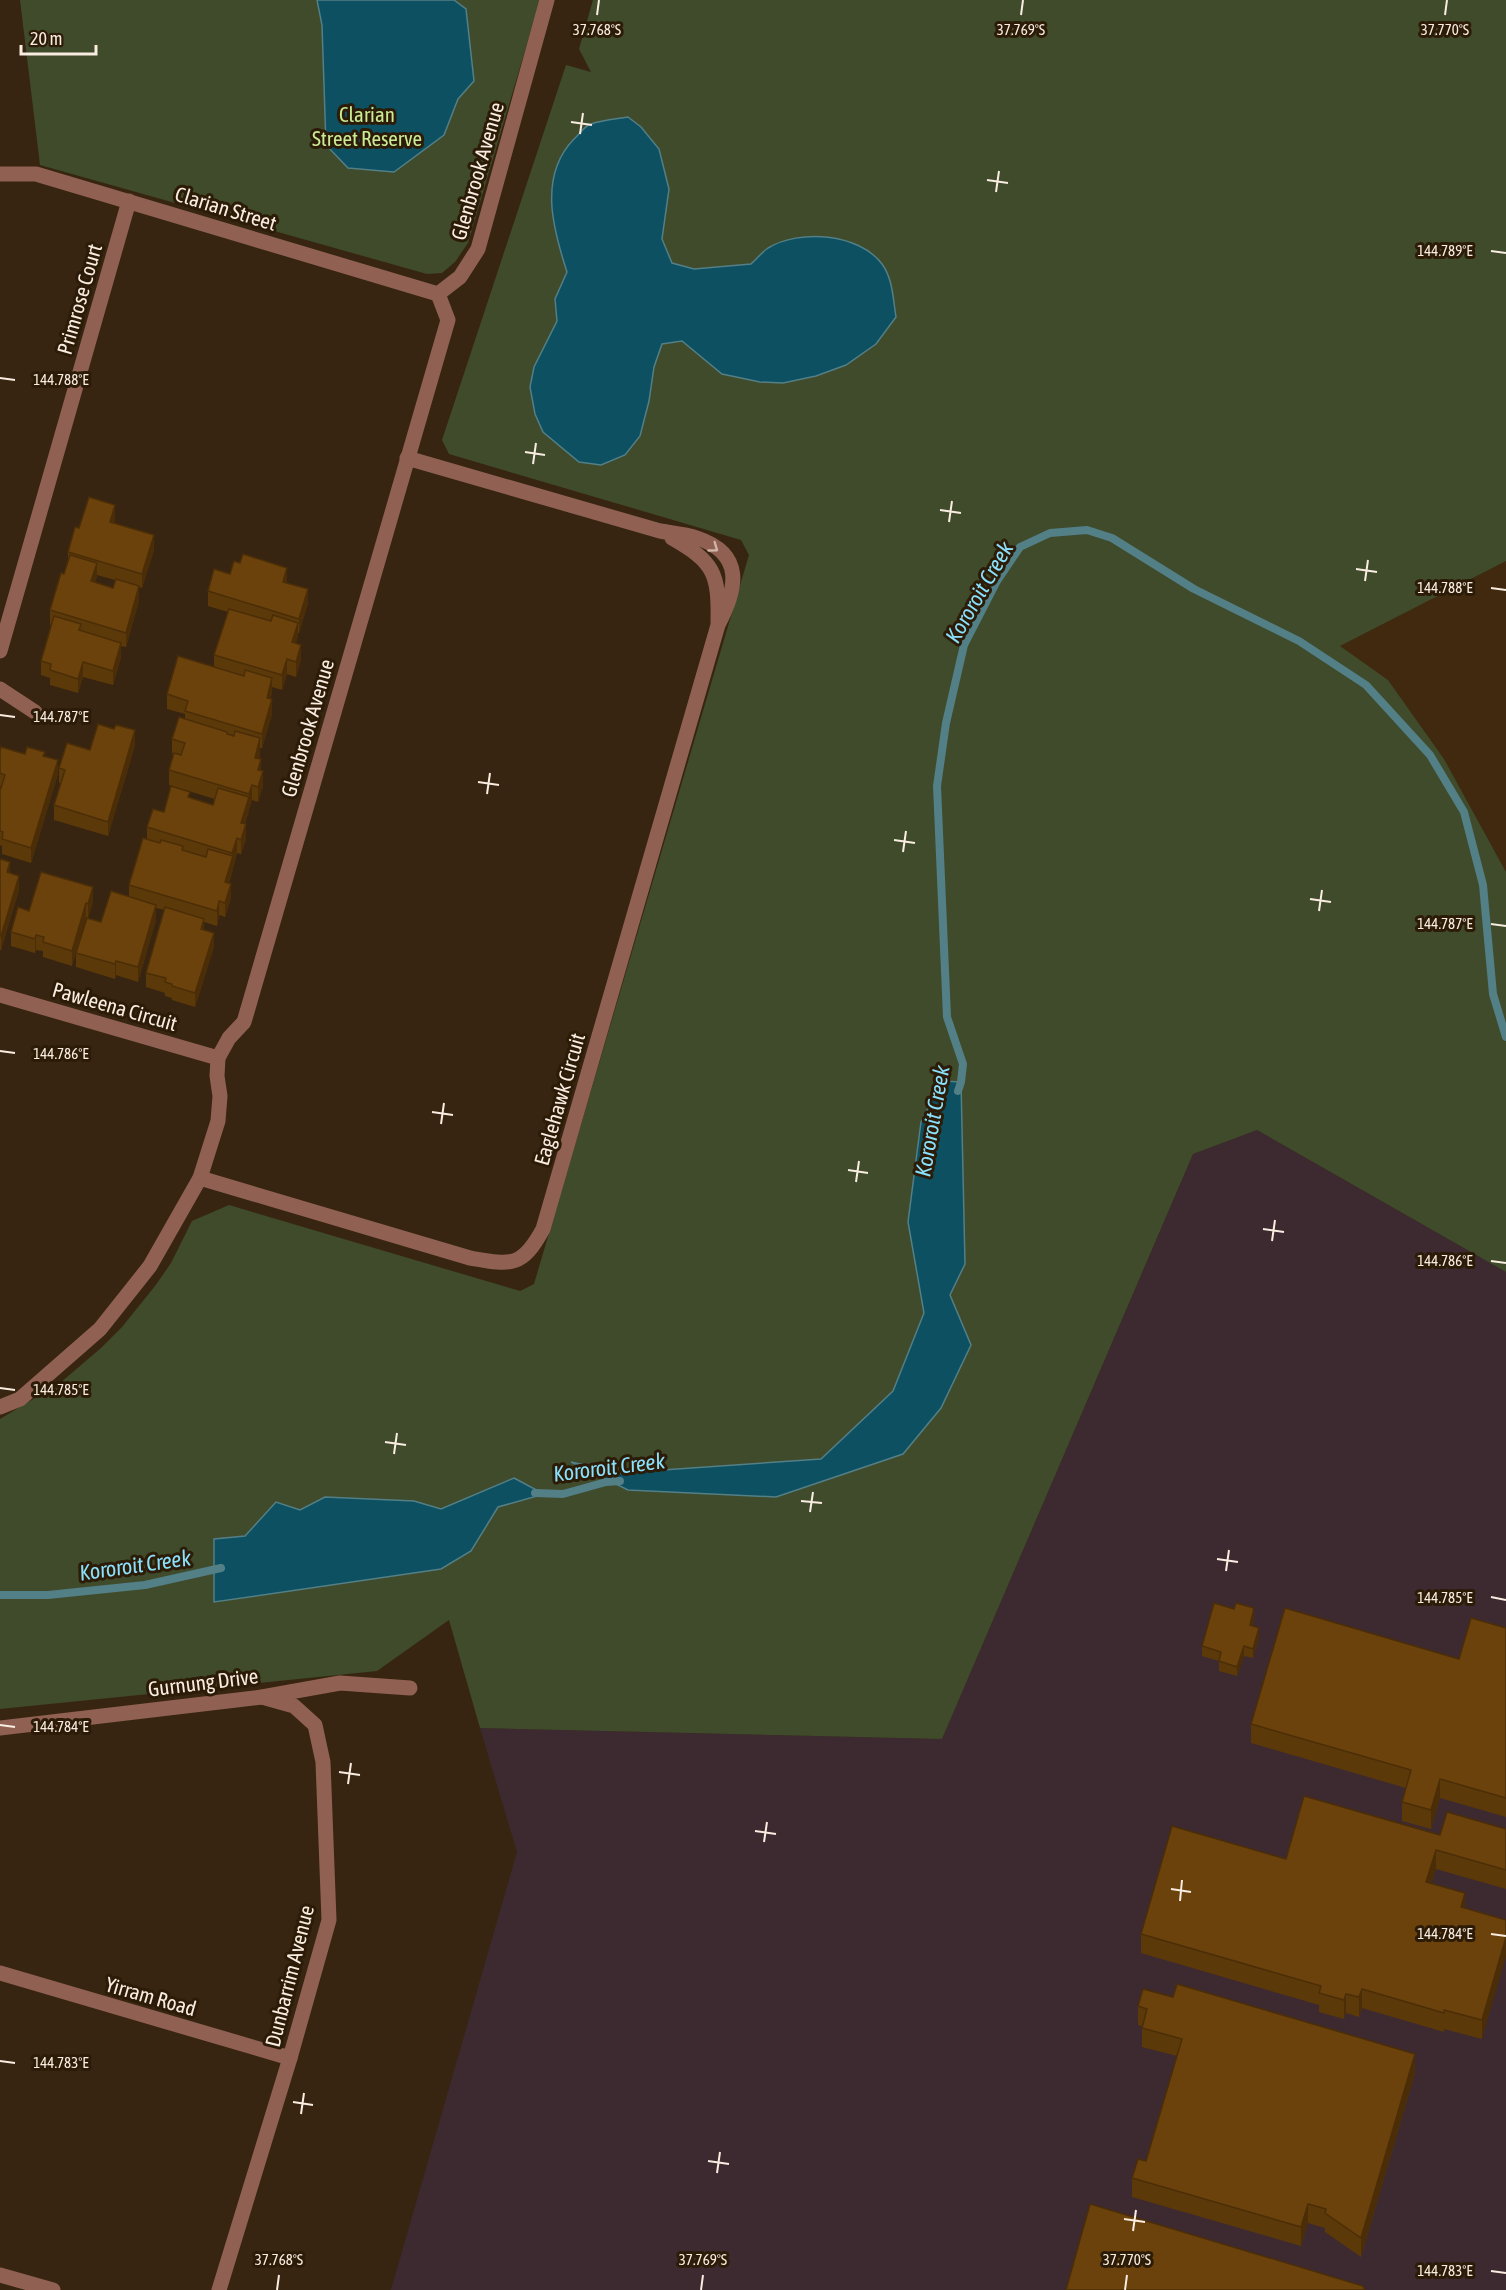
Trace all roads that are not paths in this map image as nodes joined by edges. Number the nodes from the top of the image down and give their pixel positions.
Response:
1 (547, 0) edge
2 (0, 174) edge
3 (129, 201) junction
4 (438, 294) junction
5 (407, 458) junction
6 (0, 651) edge
7 (0, 689) edge
8 (35, 712) dead end
9 (0, 995) edge
10 (218, 1058) junction
11 (200, 1178) junction
12 (0, 1407) edge
13 (410, 1688) dead end
14 (262, 1697) junction
15 (0, 1728) edge
16 (0, 1973) edge
17 (290, 2058) junction
18 (0, 2275) edge
19 (53, 2290) edge
20 (219, 2290) edge

1 - 4 street, Glenbrook Avenue
2 - 3 street, Clarian Street
3 - 4 street, Clarian Street
3 - 6 street, Primrose Court
4 - 5 street, Glenbrook Avenue
5 - 10 street, Glenbrook Avenue
5 - 11 street, Eaglehawk Circuit
7 - 8 street
9 - 10 street, Pawleena Circuit
10 - 11 street
11 - 12 street
13 - 14 street, Gurnung Drive
14 - 15 street, Gurnung Drive
14 - 17 street, Dunbarrim Avenue
16 - 17 street, Yirram Road
17 - 20 street, Dunbarrim Avenue
18 - 19 street

